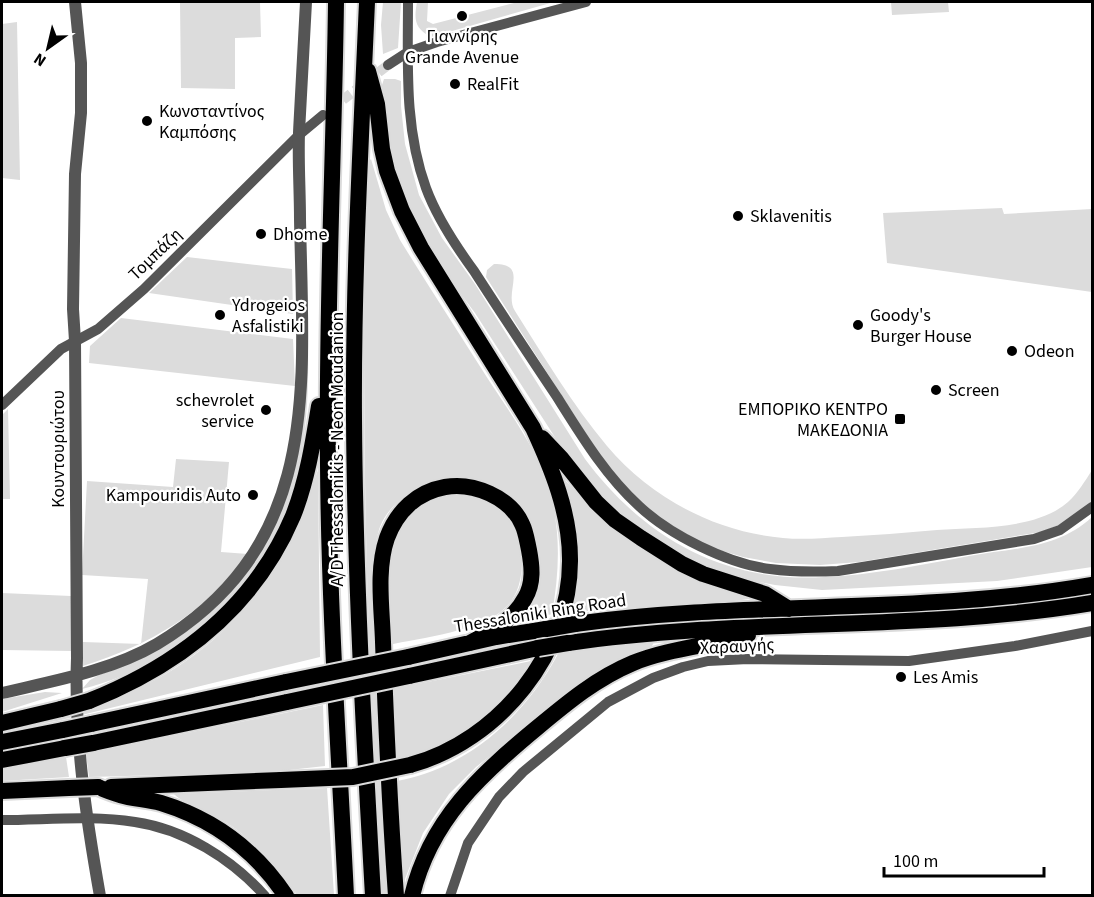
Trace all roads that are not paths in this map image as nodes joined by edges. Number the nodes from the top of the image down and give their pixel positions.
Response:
1 (75, 2) edge
2 (306, 2) edge
3 (336, 2) edge
4 (367, 2) edge
5 (408, 2) edge
6 (586, 2) edge
7 (408, 52) junction
8 (364, 58) junction
9 (388, 65) tunnel mouth
10 (323, 115) tunnel mouth
11 (299, 135) junction
12 (75, 341) junction
13 (327, 373) junction
14 (2, 405) edge
15 (533, 428) junction
16 (1092, 507) edge
17 (1092, 585) edge
18 (1092, 603) edge
19 (789, 609) junction
20 (777, 626) junction
21 (1092, 631) edge
22 (470, 643) junction
23 (76, 674) junction
24 (2, 693) edge
25 (2, 723) edge
26 (2, 742) edge
27 (2, 760) edge
28 (98, 787) junction
29 (2, 791) edge
30 (86, 819) junction
31 (2, 820) edge
32 (100, 896) edge
33 (265, 896) edge
34 (286, 896) edge
35 (346, 896) edge
36 (373, 896) edge
37 (396, 896) edge
38 (412, 896) edge
39 (450, 896) edge

1 - 12 street, Κουντουριώτου
2 - 11 street
3 - 13 highway, A/D Thessalonikis - Neon Moudanion
4 - 8 highway, A/D Thessalonikis - Neon Moudanion
5 - 7 street
6 - 7 street
7 - 9 street
7 - 16 street
8 - 15 highway
8 - 36 highway, A/D Thessalonikis - Neon Moudanion
10 - 11 street, Τομπάζη
11 - 12 street, Τομπάζη
11 - 23 street
12 - 14 street, Τομπάζη
12 - 23 street, Κουντουριώτου
13 - 25 highway, bridge
13 - 35 highway, A/D Thessalonikis - Neon Moudanion
15 - 19 highway
15 - 28 highway, bridge
17 - 19 highway, Thessaloniki Ring Road
18 - 20 highway, Thessaloniki Ring Road
19 - 22 highway, Thessaloniki Ring Road, bridge
20 - 27 highway, Thessaloniki Ring Road, bridge
20 - 38 highway
21 - 39 street, Χαραυγής
22 - 26 highway, Thessaloniki Ring Road, bridge
22 - 37 highway
23 - 24 street
23 - 30 street, Κουντουριώτου
28 - 29 highway, bridge
28 - 34 highway
30 - 31 street
30 - 32 street, Κουντουριώτου
30 - 33 street

